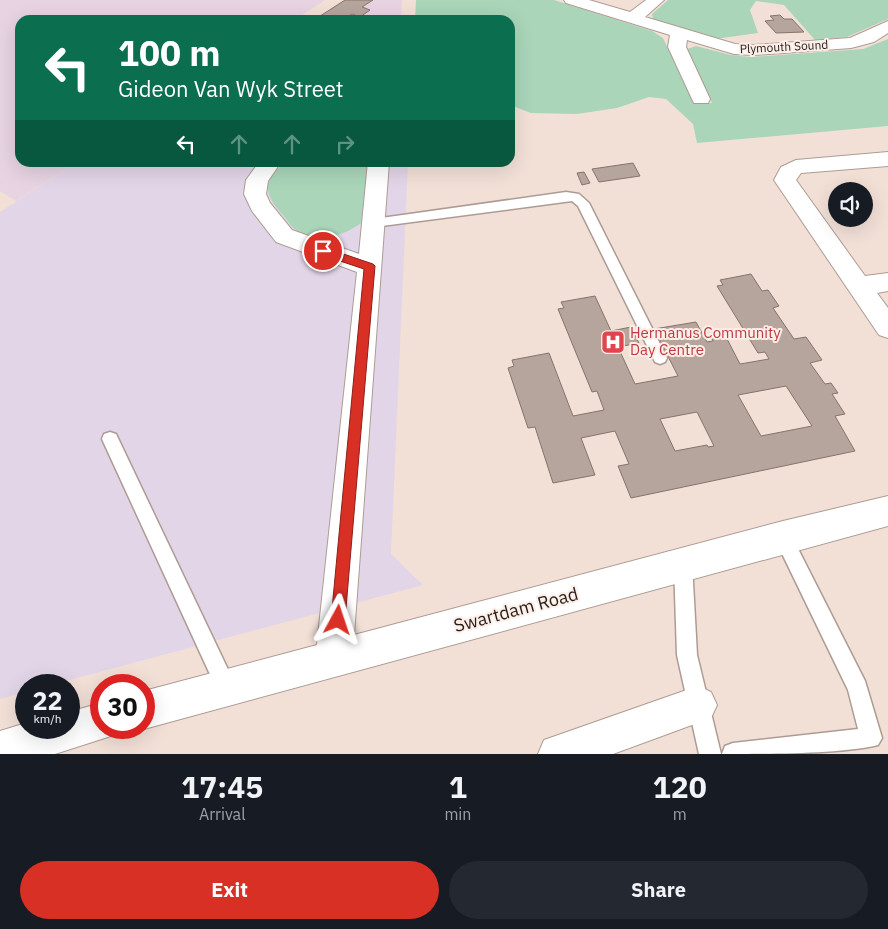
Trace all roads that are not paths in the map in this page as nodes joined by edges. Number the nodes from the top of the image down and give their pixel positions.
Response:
1 (572, 0) edge
2 (656, 0) edge
3 (632, 18) junction
4 (888, 26) edge
5 (679, 33) junction
6 (701, 99) dead end
7 (885, 163) edge
8 (267, 167) edge
9 (379, 167) edge
10 (374, 223) junction
11 (370, 266) junction
12 (888, 282) edge
13 (859, 286) junction
14 (888, 328) edge
15 (660, 358) dead end
16 (110, 439) dead end
17 (888, 511) edge
18 (783, 537) junction
19 (683, 564) junction
20 (334, 659) junction
21 (226, 687) junction
22 (698, 705) junction
23 (155, 707) edge
24 (90, 725) edge
25 (0, 750) edge
26 (558, 754) edge
27 (710, 754) edge
28 (733, 754) edge

1 - 3 street, Plymouth Sound
2 - 3 street
3 - 5 street, Plymouth Sound
4 - 5 street, Plymouth Sound
5 - 6 street
7 - 13 street
8 - 11 street
9 - 10 street
10 - 11 street
10 - 15 lane
11 - 20 street
12 - 13 street
13 - 14 street
16 - 21 lane
17 - 18 street, Swartdam Road
18 - 19 street, Swartdam Road
18 - 28 lane
19 - 20 street, Swartdam Road
19 - 22 lane
20 - 21 street, Swartdam Road
21 - 23 street, Swartdam Road
22 - 26 street
22 - 27 lane
24 - 25 street

